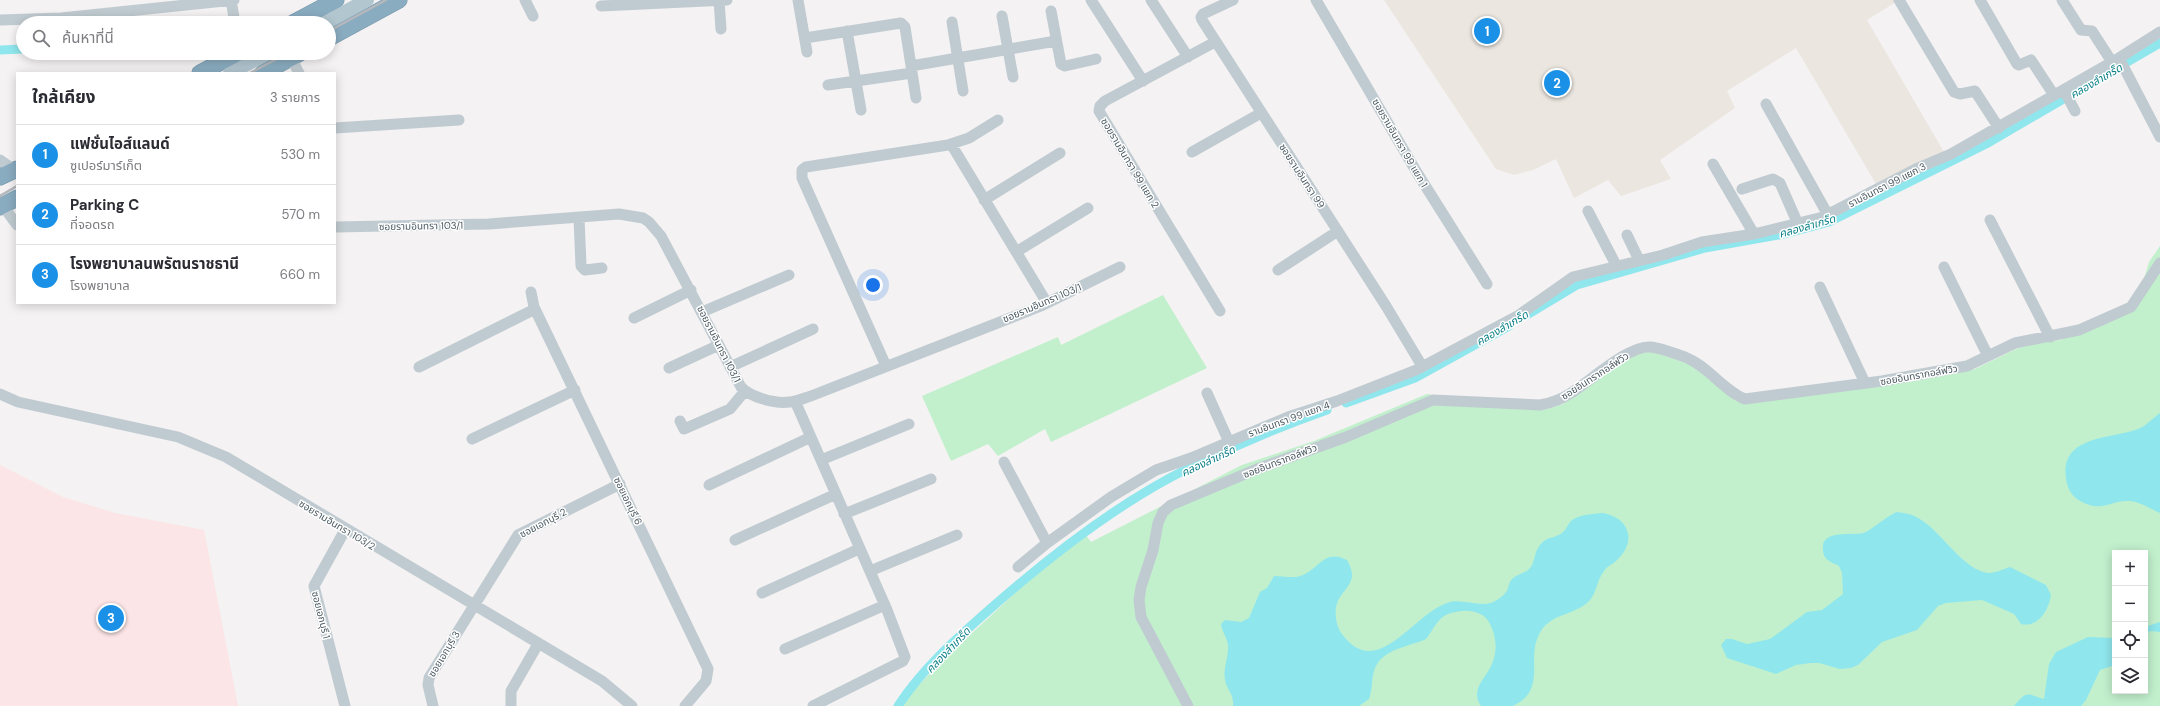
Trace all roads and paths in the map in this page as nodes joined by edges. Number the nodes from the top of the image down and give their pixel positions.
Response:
1 (336, 0) edge
2 (367, 0) edge
3 (398, 0) edge
4 (525, 0) edge
5 (714, 0) edge
6 (726, 0) edge
7 (798, 0) edge
8 (1091, 0) edge
9 (1151, 0) edge
10 (1233, 0) edge
11 (1316, 0) edge
12 (1899, 0) edge
13 (1980, 0) edge
14 (2062, 0) edge
15 (232, 1) edge
16 (632, 3) edge
17 (601, 6) dead end
18 (1051, 11) dead end
19 (81, 16) edge
20 (234, 16) edge
21 (306, 16) edge
22 (533, 16) dead end
23 (1002, 16) dead end
24 (336, 17) edge
25 (16, 19) edge
26 (0, 20) edge
27 (952, 22) dead end
28 (721, 29) dead end
29 (847, 30) junction
30 (2160, 32) edge
31 (336, 34) edge
32 (805, 38) junction
33 (1056, 41) junction
34 (1215, 42) junction
35 (1008, 49) junction
36 (807, 52) dead end
37 (1188, 57) junction
38 (959, 58) junction
39 (1096, 59) dead end
40 (225, 60) edge
41 (255, 60) edge
42 (286, 60) edge
43 (296, 60) edge
44 (2120, 64) junction
45 (912, 69) junction
46 (202, 72) edge
47 (232, 72) edge
48 (265, 72) edge
49 (299, 72) edge
50 (1013, 77) dead end
51 (856, 81) junction
52 (1143, 81) junction
53 (828, 85) dead end
54 (963, 91) dead end
55 (2061, 93) junction
56 (916, 98) dead end
57 (1766, 104) dead end
58 (2074, 108) dead end
59 (861, 110) dead end
60 (1261, 113) junction
61 (459, 120) dead end
62 (998, 120) dead end
63 (336, 128) edge
64 (1999, 128) junction
65 (2160, 137) edge
66 (951, 144) junction
67 (1192, 152) dead end
68 (1060, 153) dead end
69 (0, 160) edge
70 (1713, 164) dead end
71 (16, 169) edge
72 (0, 178) edge
73 (1742, 189) dead end
74 (16, 199) edge
75 (984, 200) junction
76 (1, 207) edge
77 (1088, 208) dead end
78 (1588, 211) dead end
79 (1828, 215) junction
80 (579, 218) junction
81 (1990, 220) dead end
82 (16, 224) edge
83 (1798, 224) junction
84 (336, 227) edge
85 (1338, 231) junction
86 (1754, 234) junction
87 (1627, 235) dead end
88 (1016, 252) junction
89 (1640, 260) junction
90 (2160, 263) edge
91 (1616, 265) junction
92 (1120, 267) dead end
93 (1944, 267) dead end
94 (602, 268) dead end
95 (1278, 270) dead end
96 (789, 275) dead end
97 (1487, 284) dead end
98 (1820, 287) dead end
99 (691, 290) junction
100 (531, 292) dead end
101 (1047, 303) junction
102 (535, 309) junction
103 (1220, 311) dead end
104 (702, 312) junction
105 (634, 318) dead end
106 (813, 329) dead end
107 (2050, 337) junction
108 (719, 345) junction
109 (1988, 356) junction
110 (886, 366) junction
111 (1422, 366) junction
112 (419, 367) dead end
113 (730, 367) junction
114 (669, 368) dead end
115 (1865, 384) junction
116 (574, 390) junction
117 (745, 391) junction
118 (1207, 393) dead end
119 (0, 394) edge
120 (795, 400) junction
121 (18, 402) junction
122 (0, 403) edge
123 (680, 421) dead end
124 (909, 424) dead end
125 (811, 437) junction
126 (472, 438) dead end
127 (1229, 442) junction
128 (821, 460) junction
129 (1004, 462) dead end
130 (931, 479) dead end
131 (620, 484) junction
132 (709, 485) dead end
133 (836, 494) junction
134 (844, 514) junction
135 (345, 530) junction
136 (957, 535) dead end
137 (735, 540) dead end
138 (1047, 543) junction
139 (859, 549) junction
140 (1018, 567) dead end
141 (870, 571) junction
142 (762, 593) dead end
143 (885, 605) junction
144 (474, 606) junction
145 (538, 644) junction
146 (785, 649) dead end
147 (345, 706) edge
148 (433, 706) edge
149 (511, 706) edge
150 (632, 706) edge
151 (685, 706) edge
152 (813, 706) edge
153 (1188, 706) edge

1 - 21 highway
2 - 24 main road
3 - 31 highway
4 - 22 street
5 - 6 street
5 - 16 street
5 - 28 street
7 - 32 street
8 - 52 street
9 - 37 street
10 - 34 street, ซอยรามอินทรา 99
11 - 97 street, ซอยรามอินทรา 99 แยก 1
12 - 64 street
13 - 55 street
14 - 44 street
15 - 19 street
15 - 20 street
16 - 17 street
18 - 33 street
23 - 35 street
25 - 26 street
27 - 38 street
29 - 32 street
29 - 45 street
29 - 51 street
30 - 44 street, รามอินทรา 99 แยก 3
32 - 36 street
33 - 35 street
33 - 39 street
34 - 37 street, ซอยรามอินทรา 99 แยก 2
34 - 60 street, ซอยรามอินทรา 99
35 - 38 street
35 - 50 street
37 - 52 street, ซอยรามอินทรา 99 แยก 2
38 - 45 street
38 - 54 street
40 - 46 highway
41 - 47 main road
42 - 48 highway
43 - 49 street
44 - 55 street, รามอินทรา 99 แยก 3
44 - 65 street
45 - 51 street
45 - 56 street
51 - 53 street
51 - 59 street
52 - 103 street, ซอยรามอินทรา 99 แยก 2
55 - 58 street
55 - 64 street, รามอินทรา 99 แยก 3
57 - 79 street
60 - 67 street
60 - 85 street, ซอยรามอินทรา 99
61 - 63 street
62 - 66 street
64 - 79 street, รามอินทรา 99 แยก 3
66 - 75 street
66 - 110 street
68 - 75 street
69 - 71 street
70 - 86 street
71 - 72 highway
73 - 83 street
74 - 76 highway
75 - 88 street
76 - 82 street
77 - 88 street
78 - 91 street
79 - 83 street, รามอินทรา 99 แยก 3
80 - 84 street, ซอยรามอินทรา 103/1
80 - 94 street
80 - 99 street, ซอยรามอินทรา 103/1
81 - 107 street
83 - 86 street, รามอินทรา 99 แยก 3
85 - 95 street
85 - 111 street, ซอยรามอินทรา 99
86 - 89 street, รามอินทรา 99 แยก 3
87 - 89 street
88 - 101 street
89 - 91 street, รามอินทรา 99 แยก 3
90 - 107 street, ซอยอินทรากอล์ฟวิว
91 - 111 street, รามอินทรา 99 แยก 3
92 - 101 street, ซอยรามอินทรา 103/1
93 - 109 street
96 - 104 street
98 - 115 street
99 - 104 street, ซอยรามอินทรา 103/1
99 - 105 street
100 - 102 street, ซอยเอกบุรี 6
101 - 110 street, ซอยรามอินทรา 103/1
102 - 112 street
102 - 116 street, ซอยเอกบุรี 6
104 - 108 street, ซอยรามอินทรา 103/1
106 - 113 street
107 - 109 street, ซอยอินทรากอล์ฟวิว
108 - 113 street, ซอยรามอินทรา 103/1
108 - 114 street
109 - 115 street, ซอยอินทรากอล์ฟวิว
110 - 120 street, ซอยรามอินทรา 103/1
111 - 127 street, รามอินทรา 99 แยก 4
113 - 117 street, ซอยรามอินทรา 103/1
115 - 153 street, ซอยอินทรากอล์ฟวิว
116 - 126 street
116 - 131 street, ซอยเอกบุรี 6
117 - 120 street, ซอยรามอินทรา 103/1
117 - 123 street
118 - 127 street
119 - 121 street, ซอยรามอินทรา 103/2
120 - 125 street
121 - 122 street, ซอยรามอินทรา 103/2
121 - 135 street, ซอยรามอินทรา 103/2
124 - 128 street
125 - 128 street
125 - 132 street
127 - 138 street, รามอินทรา 99 แยก 4
128 - 133 street
129 - 138 street
130 - 134 street
131 - 144 street, ซอยเอกบุรี 2
131 - 151 street, ซอยเอกบุรี 6
133 - 134 street
133 - 137 street
134 - 139 street
135 - 144 street, ซอยรามอินทรา 103/2
135 - 147 street, ซอยเอกบุรี 1
136 - 141 street
138 - 140 street, รามอินทรา 99 แยก 4
139 - 141 street
139 - 142 street
141 - 143 street
143 - 146 street
143 - 152 street
144 - 145 street, ซอยรามอินทรา 103/2
144 - 148 street, ซอยเอกบุรี 3
145 - 149 street
145 - 150 street, ซอยรามอินทรา 103/2

